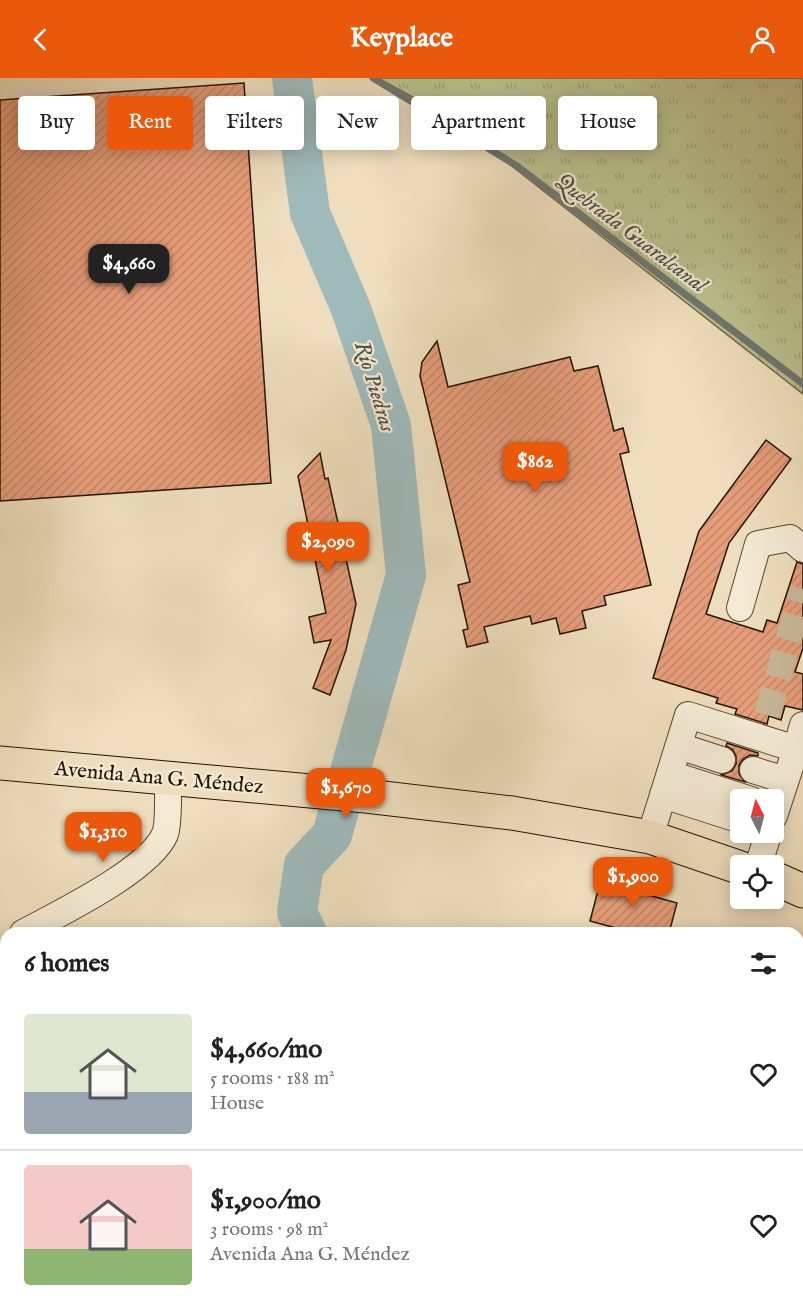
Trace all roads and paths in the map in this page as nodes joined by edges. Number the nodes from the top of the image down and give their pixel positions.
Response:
1 (803, 549) edge
2 (740, 608) dead end
3 (800, 737) edge
4 (679, 746) junction
5 (722, 760) dead end
6 (0, 763) edge
7 (753, 770) dead end
8 (168, 779) junction
9 (786, 780) junction
10 (667, 785) junction
11 (783, 789) edge
12 (730, 796) edge
13 (730, 815) edge
14 (650, 837) junction
15 (730, 864) edge
16 (784, 882) edge
17 (803, 891) edge
18 (34, 927) edge

1 - 2 street
3 - 4 street
3 - 9 street
4 - 5 street
4 - 10 street
6 - 8 main road, Avenida Ana G. Méndez
7 - 9 street
8 - 14 main road, Avenida Ana G. Méndez
8 - 18 street
9 - 11 street
10 - 12 street
10 - 13 street
10 - 14 street
14 - 15 main road, Avenida Ana G. Méndez
16 - 17 main road

